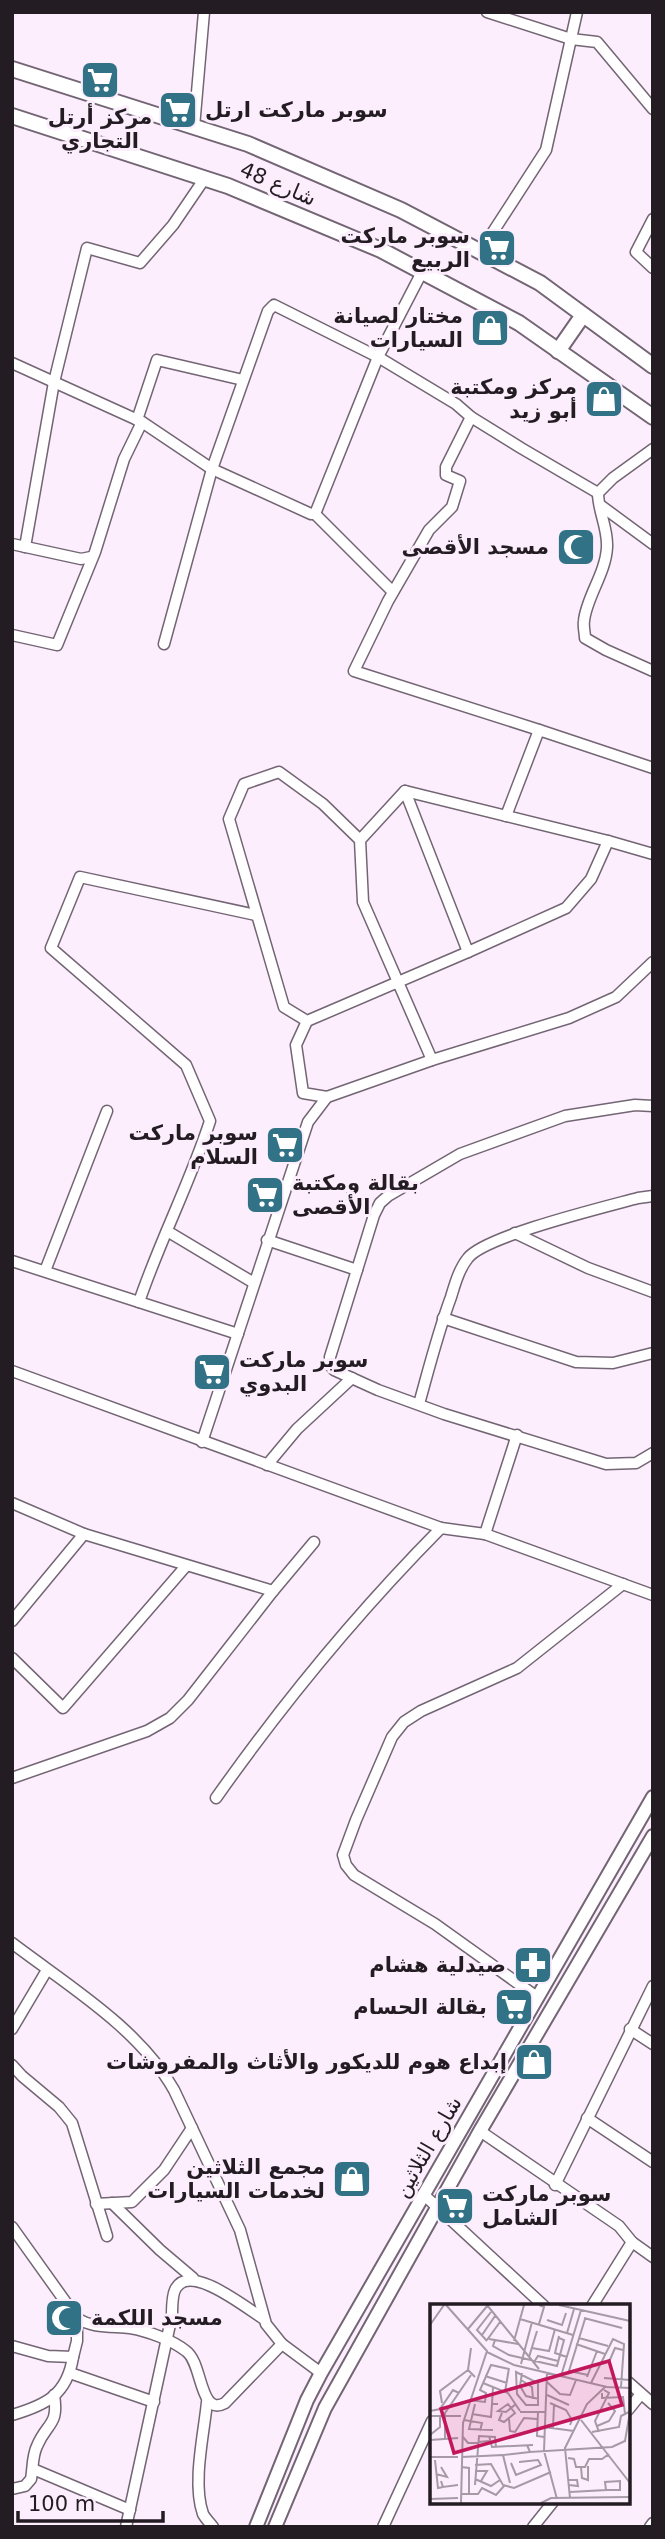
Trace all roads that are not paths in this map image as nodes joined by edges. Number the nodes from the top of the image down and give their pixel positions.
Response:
1 (204, 12) edge
2 (487, 12) edge
3 (577, 12) edge
4 (571, 39) junction
5 (12, 69) edge
6 (653, 109) edge
7 (12, 116) edge
8 (194, 127) junction
9 (205, 178) junction
10 (653, 219) edge
11 (481, 252) junction
12 (653, 268) edge
13 (422, 272) junction
14 (583, 315) junction
15 (558, 351) junction
16 (379, 357) junction
17 (12, 363) edge
18 (653, 366) edge
19 (243, 380) junction
20 (54, 382) junction
21 (471, 417) junction
22 (653, 417) edge
23 (139, 421) junction
24 (653, 449) edge
25 (212, 469) junction
26 (598, 498) junction
27 (315, 514) junction
28 (12, 544) edge
29 (653, 544) edge
30 (25, 547) junction
31 (91, 557) junction
32 (393, 592) junction
33 (12, 635) edge
34 (164, 644) dead end
35 (653, 671) edge
36 (539, 730) junction
37 (653, 768) edge
38 (405, 791) junction
39 (506, 816) junction
40 (360, 840) junction
41 (608, 841) junction
42 (653, 854) edge
43 (256, 915) junction
44 (468, 951) junction
45 (653, 962) edge
46 (398, 983) junction
47 (307, 1021) junction
48 (432, 1060) junction
49 (327, 1097) junction
50 (653, 1106) edge
51 (107, 1111) dead end
52 (653, 1196) edge
53 (167, 1231) junction
54 (516, 1233) junction
55 (267, 1240) junction
56 (12, 1261) edge
57 (357, 1270) junction
58 (45, 1271) junction
59 (254, 1283) junction
60 (653, 1292) edge
61 (139, 1302) junction
62 (443, 1318) junction
63 (238, 1334) junction
64 (653, 1353) edge
65 (12, 1371) edge
66 (352, 1377) junction
67 (419, 1404) junction
68 (517, 1435) junction
69 (202, 1442) junction
70 (653, 1454) edge
71 (267, 1465) junction
72 (12, 1503) edge
73 (440, 1528) junction
74 (84, 1534) junction
75 (485, 1534) junction
76 (314, 1542) dead end
77 (186, 1566) junction
78 (623, 1584) junction
79 (273, 1591) junction
80 (653, 1595) edge
81 (12, 1621) edge
82 (12, 1658) edge
83 (12, 1778) edge
84 (216, 1798) dead end
85 (651, 1804) edge
86 (653, 1836) edge
87 (12, 1944) edge
88 (47, 1970) junction
89 (653, 1986) edge
90 (537, 1997) junction
91 (12, 2029) edge
92 (630, 2029) junction
93 (653, 2044) edge
94 (12, 2065) edge
95 (587, 2118) junction
96 (192, 2128) junction
97 (480, 2131) junction
98 (653, 2162) edge
99 (555, 2185) junction
100 (423, 2194) junction
101 (112, 2203) junction
102 (96, 2204) junction
103 (438, 2207) junction
104 (12, 2227) edge
105 (107, 2236) dead end
106 (632, 2242) junction
107 (653, 2258) edge
108 (193, 2278) junction
109 (542, 2304) edge
110 (594, 2304) edge
111 (77, 2318) junction
112 (264, 2319) junction
113 (166, 2341) junction
114 (282, 2344) junction
115 (12, 2346) edge
116 (73, 2357) junction
117 (70, 2373) junction
118 (321, 2373) junction
119 (630, 2384) edge
120 (641, 2394) junction
121 (54, 2395) junction
122 (154, 2402) junction
123 (207, 2402) junction
124 (653, 2404) edge
125 (630, 2408) edge
126 (12, 2415) edge
127 (430, 2425) edge
128 (33, 2469) junction
129 (12, 2489) edge
130 (551, 2504) edge
131 (130, 2510) junction
132 (126, 2527) edge
133 (213, 2527) edge
134 (256, 2527) edge
135 (275, 2527) edge
136 (383, 2527) edge
137 (533, 2527) edge

1 - 8 street
2 - 4 street
3 - 4 street
4 - 6 street
4 - 11 street
5 - 8 main road, شارع 48
7 - 9 main road, شارع 48
8 - 11 main road, شارع 48
9 - 13 main road, شارع 48
9 - 20 street
10 - 12 street
11 - 14 main road, شارع 48
13 - 15 main road, شارع 48
13 - 16 street
14 - 15 main road
14 - 18 main road, شارع 48
15 - 22 main road, شارع 48
16 - 19 street
16 - 21 street
16 - 27 street
17 - 20 street
19 - 23 street
19 - 25 street
20 - 23 street
20 - 30 street
21 - 26 street
21 - 32 street
23 - 25 street
23 - 31 street
24 - 26 street
25 - 27 street
25 - 34 street
26 - 29 street
26 - 35 street
27 - 32 street
28 - 30 street
30 - 31 street
31 - 33 street
32 - 36 street
36 - 37 street
36 - 39 street
38 - 39 street
38 - 40 street
38 - 44 street
39 - 41 street
40 - 43 street
40 - 46 street
41 - 42 street
41 - 44 street
43 - 47 street
43 - 53 street
44 - 46 street
45 - 48 street
46 - 47 street
46 - 48 street
47 - 49 street
48 - 49 street
49 - 55 street
50 - 57 street
51 - 58 street
52 - 54 street
53 - 59 street
53 - 61 street
54 - 60 street
54 - 62 street
55 - 57 street
55 - 59 street
56 - 58 street
57 - 66 street
58 - 61 street
59 - 63 street
61 - 63 street
62 - 64 street
62 - 67 street
63 - 69 street
65 - 69 street
66 - 67 street
66 - 71 street
67 - 68 street
68 - 70 street
68 - 75 street
69 - 71 street
71 - 73 street
72 - 74 street
73 - 75 street
73 - 84 street
74 - 77 street
74 - 81 street
75 - 78 street
76 - 79 street
77 - 79 street
77 - 82 street
78 - 80 street
78 - 90 street
79 - 83 street
85 - 90 street, شارع الثلاثين
86 - 97 street, شارع الثلاثين
87 - 88 street
88 - 91 street
88 - 96 street
89 - 92 street
90 - 100 street, شارع الثلاثين
92 - 93 street
92 - 95 street
94 - 102 street
95 - 98 street
95 - 99 street
96 - 101 street
96 - 112 street
97 - 99 street
97 - 103 street, شارع الثلاثين
99 - 106 street
100 - 103 street
100 - 118 street, شارع الثلاثين
101 - 102 street
101 - 108 street
102 - 105 street
103 - 109 street
103 - 135 street, شارع الثلاثين
104 - 111 street
106 - 107 street
106 - 110 street
108 - 112 street
108 - 113 street
111 - 113 street
111 - 116 street
112 - 114 street
113 - 122 street
113 - 123 street
114 - 118 street
114 - 123 street
115 - 116 street
116 - 117 street
117 - 121 street
117 - 122 street
118 - 134 street, شارع الثلاثين
119 - 120 street
120 - 124 street
120 - 125 street
121 - 126 street
121 - 128 street
122 - 131 street
123 - 133 street
127 - 136 street
128 - 129 street
128 - 131 street
130 - 137 street
131 - 132 street

